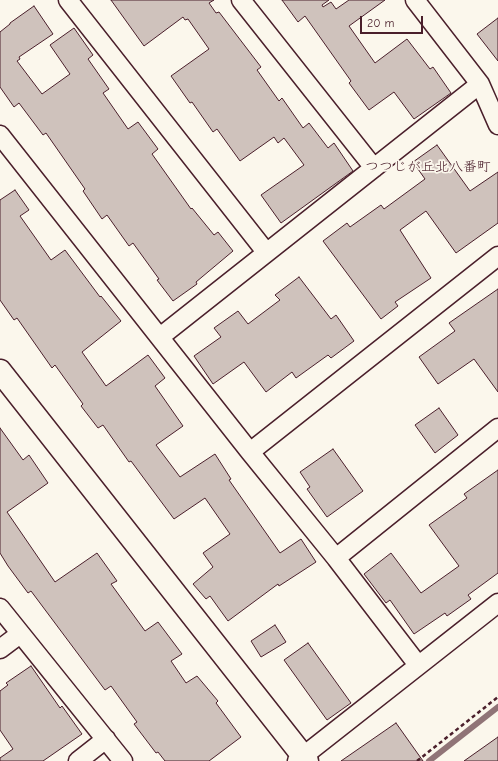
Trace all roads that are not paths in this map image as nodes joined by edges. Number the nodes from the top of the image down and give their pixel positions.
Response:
1 (68, 0) edge
2 (242, 0) edge
3 (415, 0) edge
4 (480, 84) junction
5 (498, 125) edge
6 (0, 135) edge
7 (374, 168) junction
8 (266, 252) junction
9 (498, 256) edge
10 (160, 338) junction
11 (0, 371) edge
12 (498, 428) edge
13 (250, 452) junction
14 (336, 558) junction
15 (498, 603) edge
16 (0, 608) edge
17 (20, 634) junction
18 (0, 649) edge
19 (418, 665) junction
20 (106, 739) junction
21 (302, 759) edge
22 (78, 761) edge
23 (123, 761) edge

1 - 8 street
2 - 7 street
3 - 4 street
4 - 5 street
4 - 7 street
6 - 10 street
7 - 8 street
8 - 10 street
9 - 13 street
10 - 13 street
11 - 21 street
12 - 14 street
13 - 14 street
14 - 19 street
15 - 19 street
16 - 17 street
17 - 18 street
17 - 20 street
19 - 21 street
20 - 22 street
20 - 23 street

